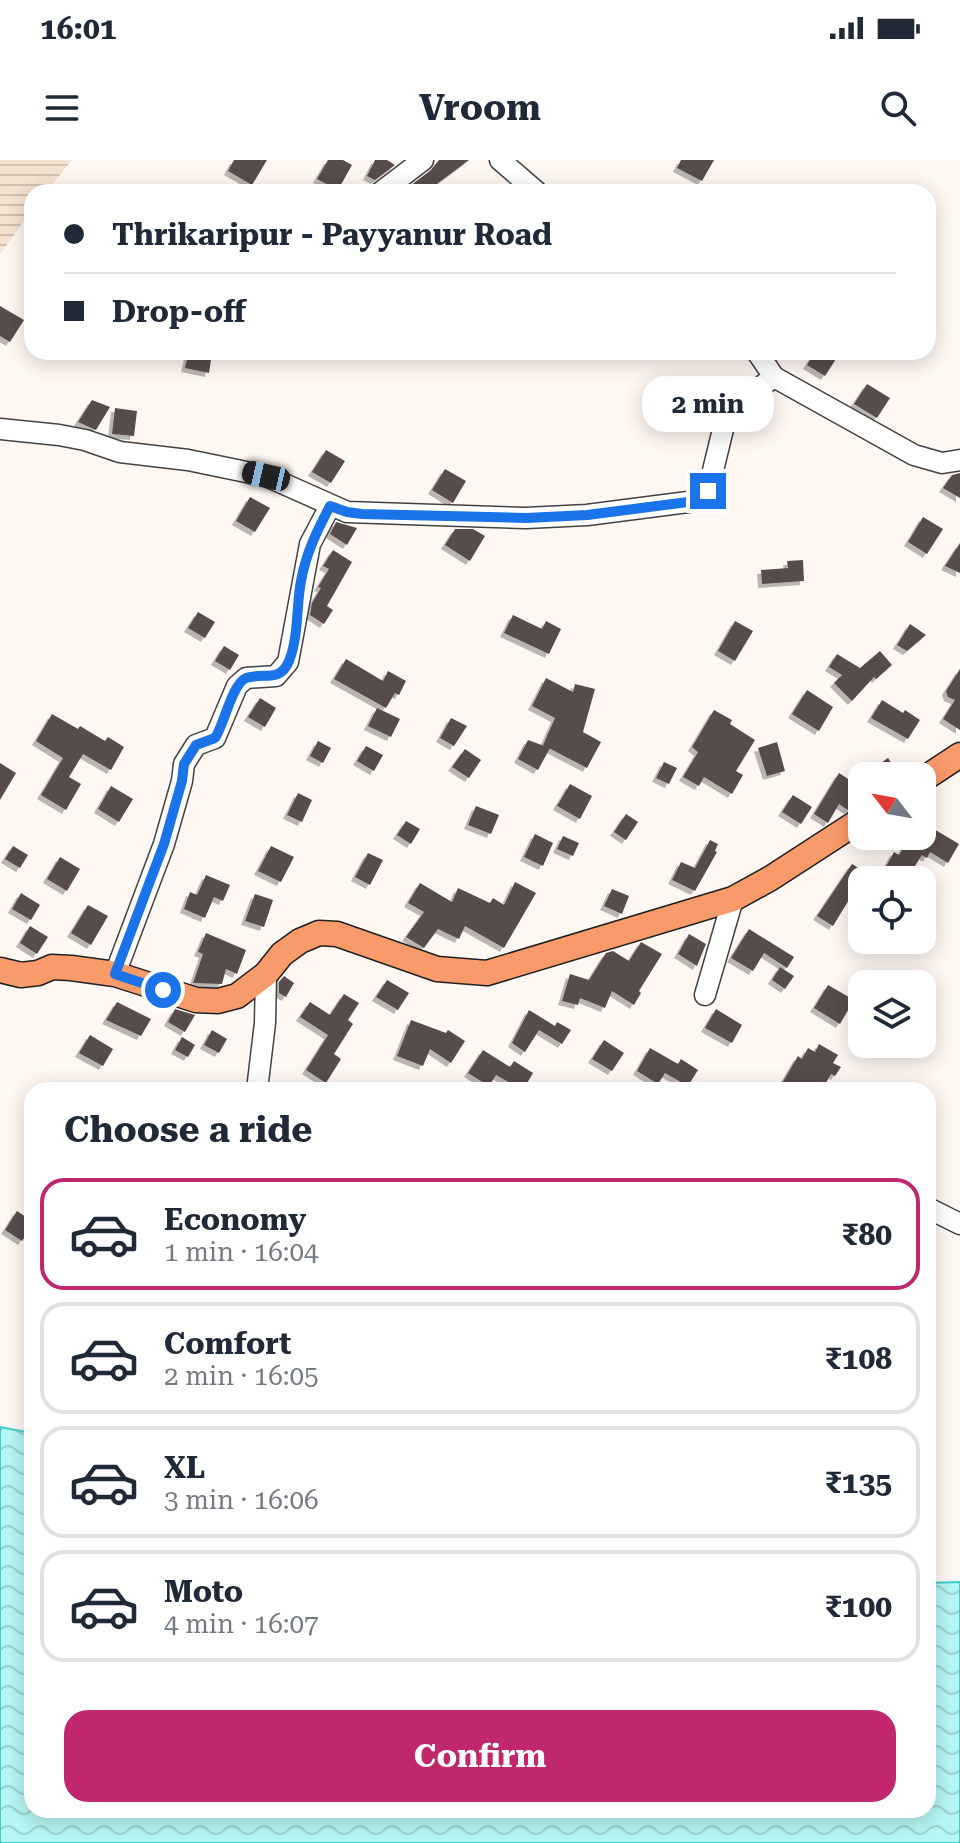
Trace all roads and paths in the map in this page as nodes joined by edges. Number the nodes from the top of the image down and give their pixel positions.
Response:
1 (423, 160) edge
2 (500, 160) edge
3 (392, 184) edge
4 (528, 184) edge
5 (762, 360) edge
6 (774, 377) junction
7 (0, 429) edge
8 (960, 460) edge
9 (330, 506) junction
10 (960, 755) edge
11 (936, 771) edge
12 (848, 828) edge
13 (733, 899) junction
14 (0, 970) edge
15 (115, 974) junction
16 (266, 974) junction
17 (705, 995) dead end
18 (258, 1082) edge
19 (936, 1212) edge
20 (960, 1224) edge

1 - 3 street
2 - 4 street
5 - 6 street
6 - 8 street
6 - 9 street
7 - 9 street
9 - 15 street
10 - 11 main road
12 - 13 main road
13 - 16 main road
13 - 17 street
14 - 15 main road
15 - 16 main road
16 - 18 street
19 - 20 street

